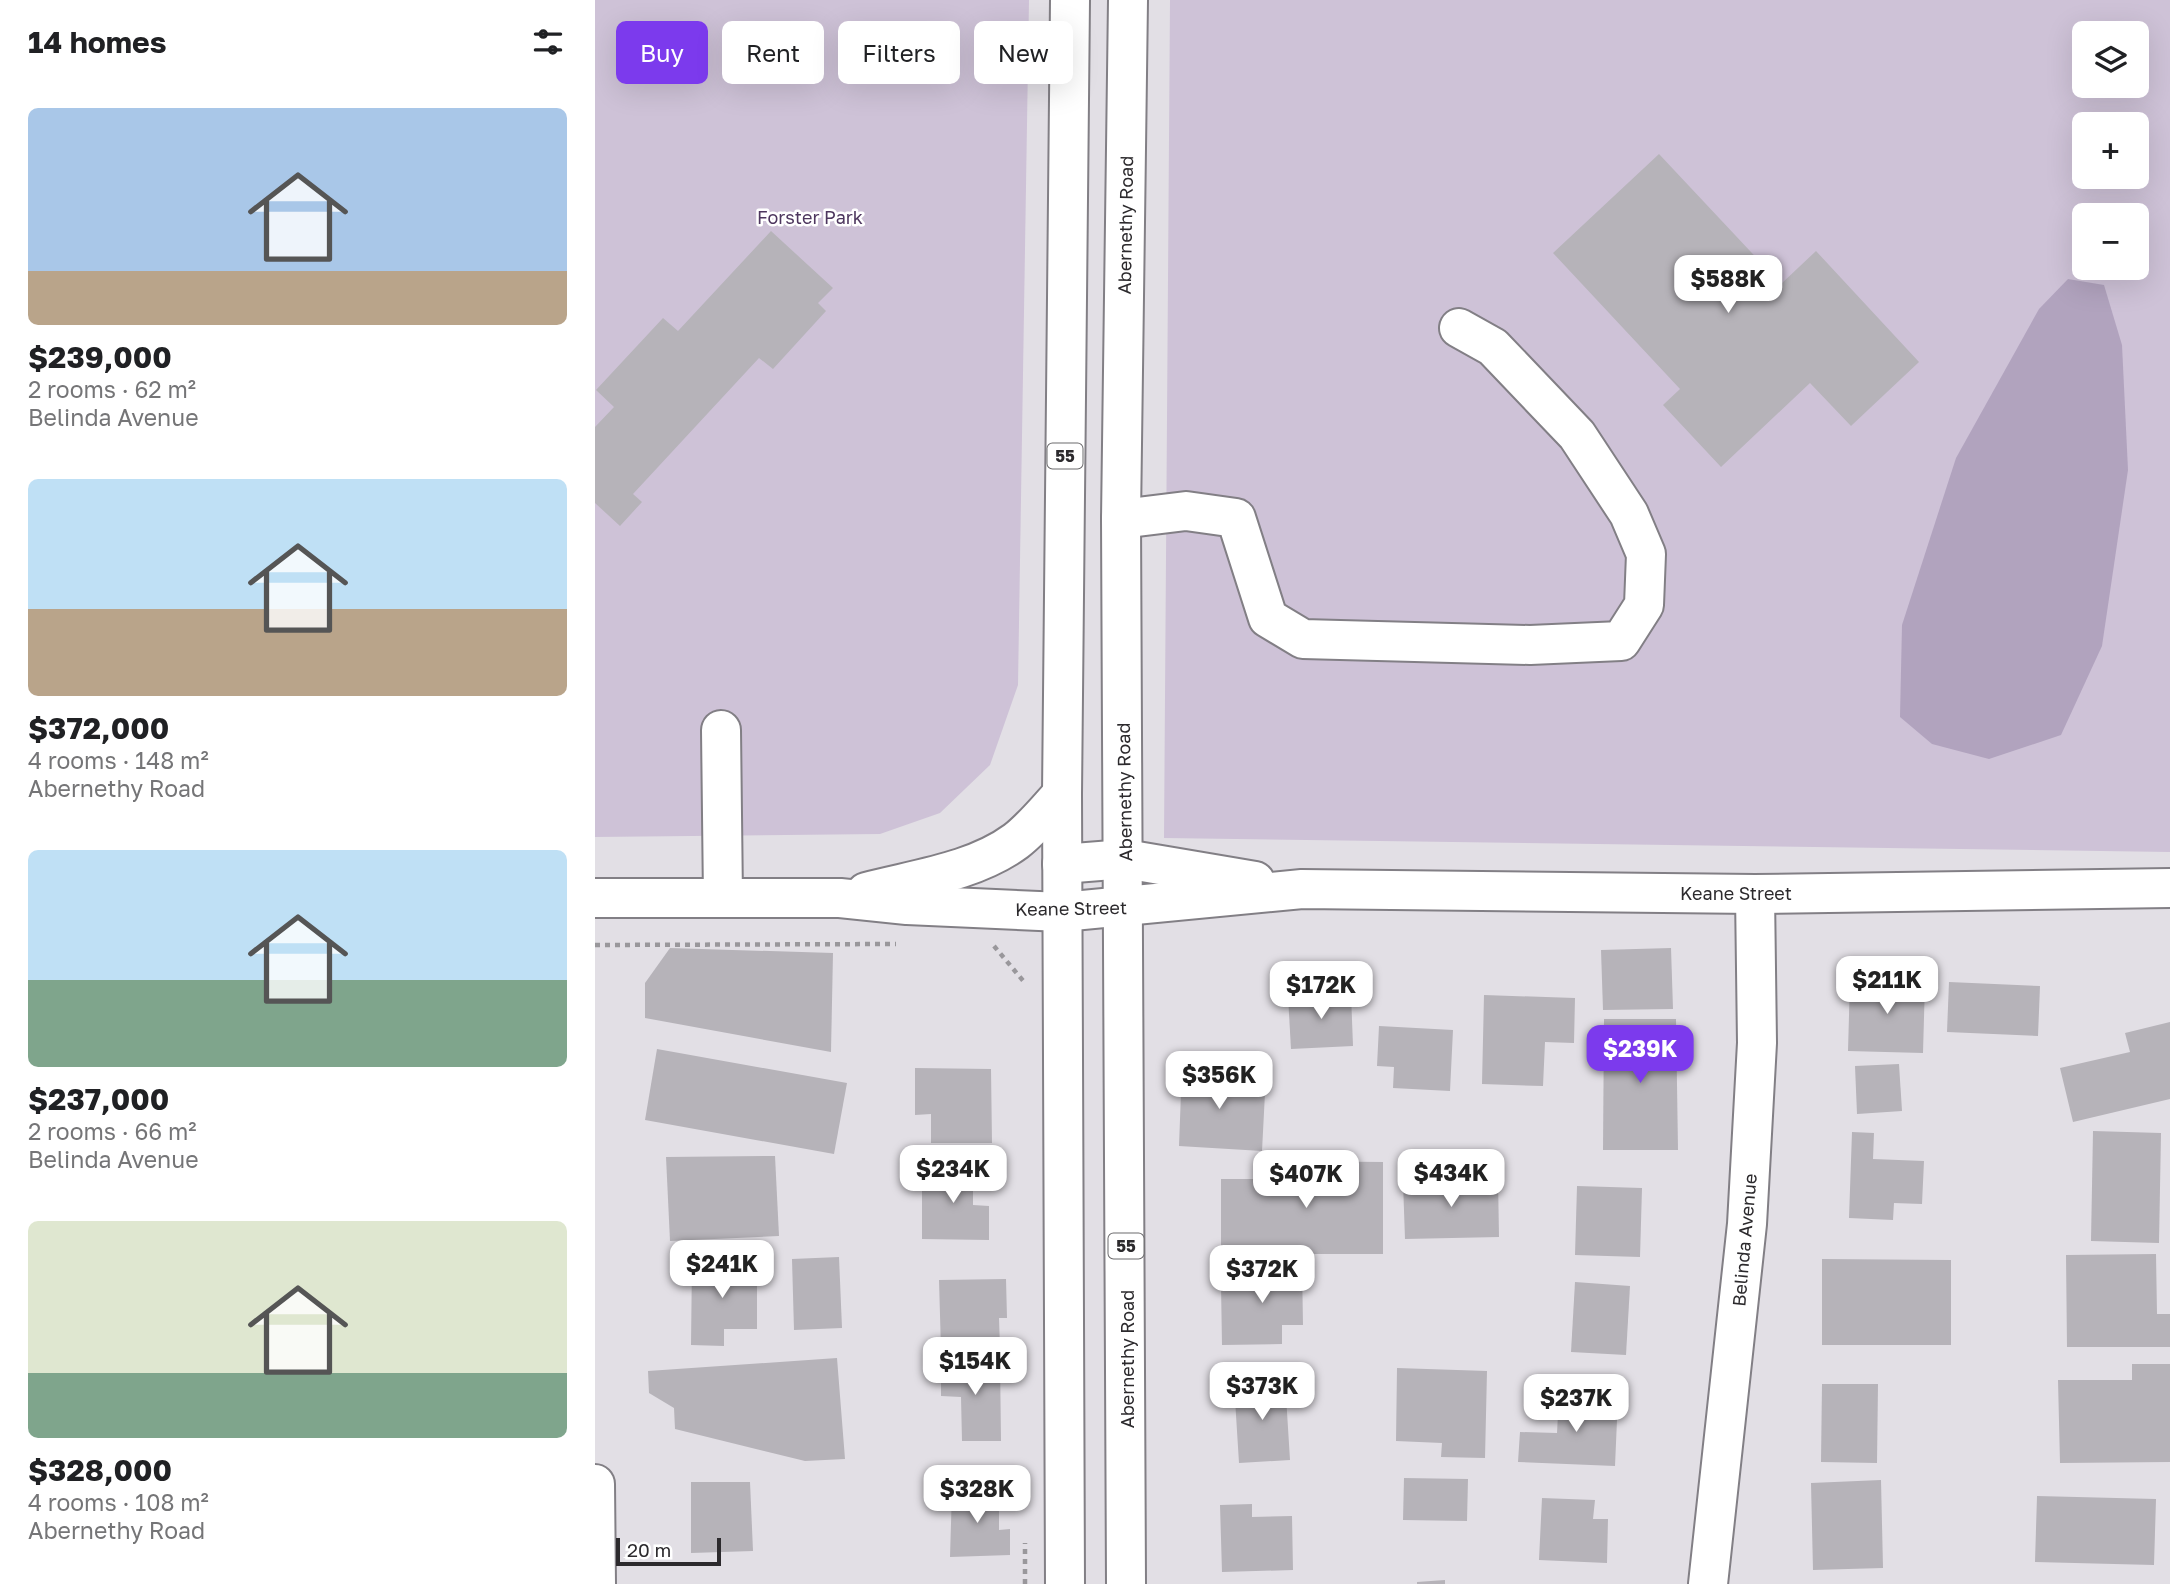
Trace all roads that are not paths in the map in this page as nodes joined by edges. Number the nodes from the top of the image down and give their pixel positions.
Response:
1 (1070, 0) edge
2 (1128, 0) edge
3 (1459, 327) dead end
4 (1121, 519) junction
5 (721, 730) dead end
6 (1062, 794) junction
7 (1125, 859) junction
8 (1062, 864) junction
9 (2170, 888) edge
10 (1302, 889) junction
11 (1755, 894) junction
12 (595, 898) edge
13 (723, 898) junction
14 (840, 898) junction
15 (1125, 908) junction
16 (1062, 912) junction
17 (595, 1484) edge
18 (596, 1584) edge
19 (1065, 1584) edge
20 (1126, 1584) edge
21 (1708, 1584) edge

1 - 6 street, 55
2 - 4 street, Abernethy Road / 55
3 - 4 street
4 - 7 street, Abernethy Road / 55
5 - 13 street
6 - 8 street, 55
6 - 14 street, Keane Street
7 - 8 street, Keane Street
7 - 10 street, Keane Street
7 - 15 street, Abernethy Road / 55
8 - 16 street, 55
9 - 11 street, Keane Street
10 - 11 street, Keane Street
10 - 15 street, Keane Street
11 - 21 street, Belinda Avenue
12 - 13 street, Keane Street
13 - 14 street, Keane Street
14 - 16 street, Keane Street
15 - 16 street, Keane Street
15 - 20 street, Abernethy Road / 55
16 - 19 street, 55
17 - 18 street

